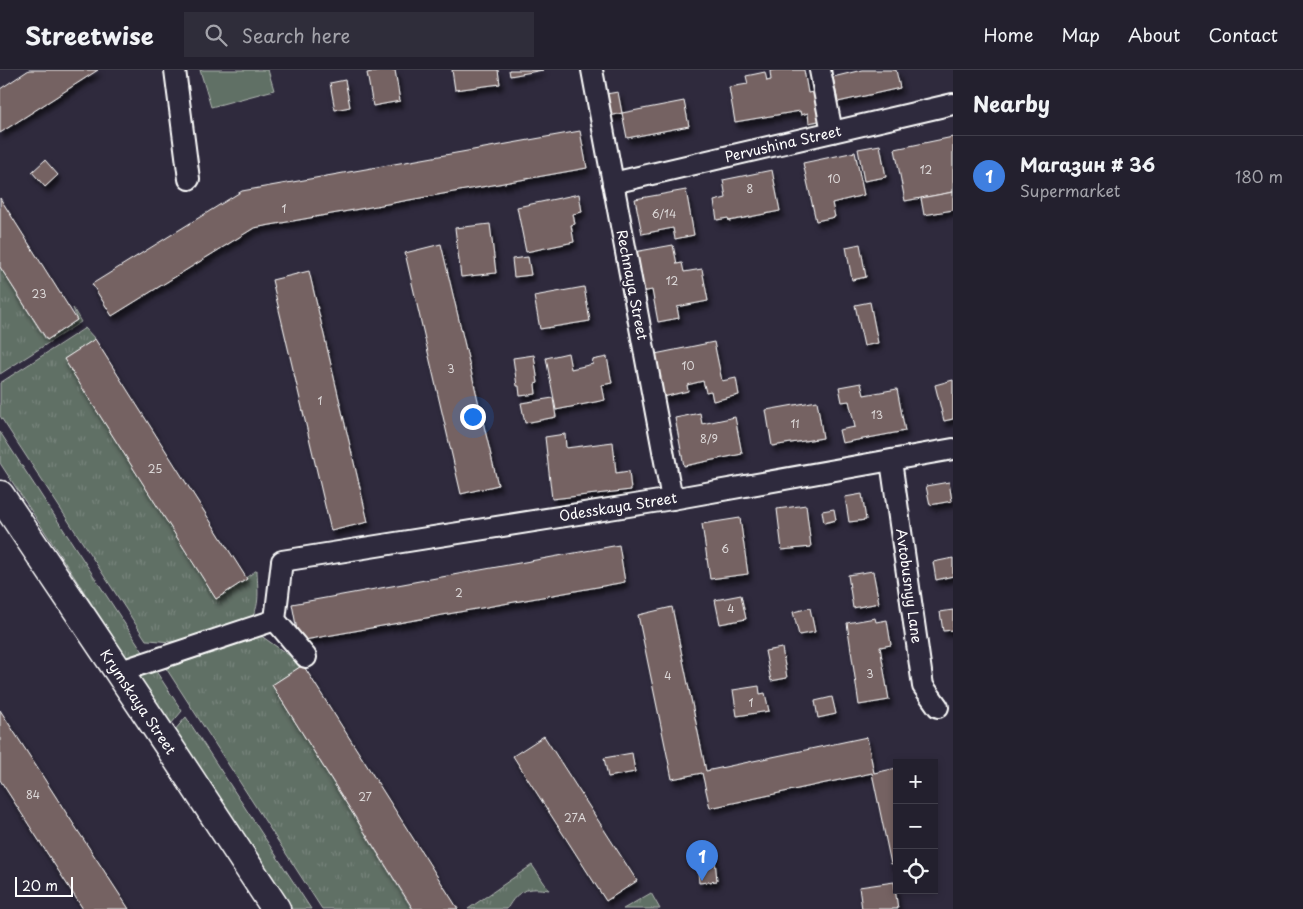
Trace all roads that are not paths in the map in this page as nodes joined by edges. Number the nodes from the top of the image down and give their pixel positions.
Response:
1 (175, 70) edge
2 (592, 70) edge
3 (820, 70) edge
4 (953, 104) edge
5 (832, 132) junction
6 (189, 179) dead end
7 (613, 183) junction
8 (953, 449) edge
9 (891, 461) junction
10 (0, 495) edge
11 (672, 499) junction
12 (275, 620) junction
13 (306, 657) dead end
14 (118, 672) junction
15 (938, 707) dead end
16 (276, 909) edge

1 - 6 street
2 - 7 street, Rechnaya Street
3 - 5 street
4 - 5 street, Pervushina Street
5 - 7 street, Pervushina Street
7 - 11 street, Rechnaya Street
8 - 9 street, Odesskaya Street
9 - 11 street, Odesskaya Street
9 - 15 street, Avtobusnyy Lane
10 - 14 main road, Krymskaya Street
11 - 12 street, Odesskaya Street
12 - 13 street
12 - 14 street
14 - 16 main road, Krymskaya Street

